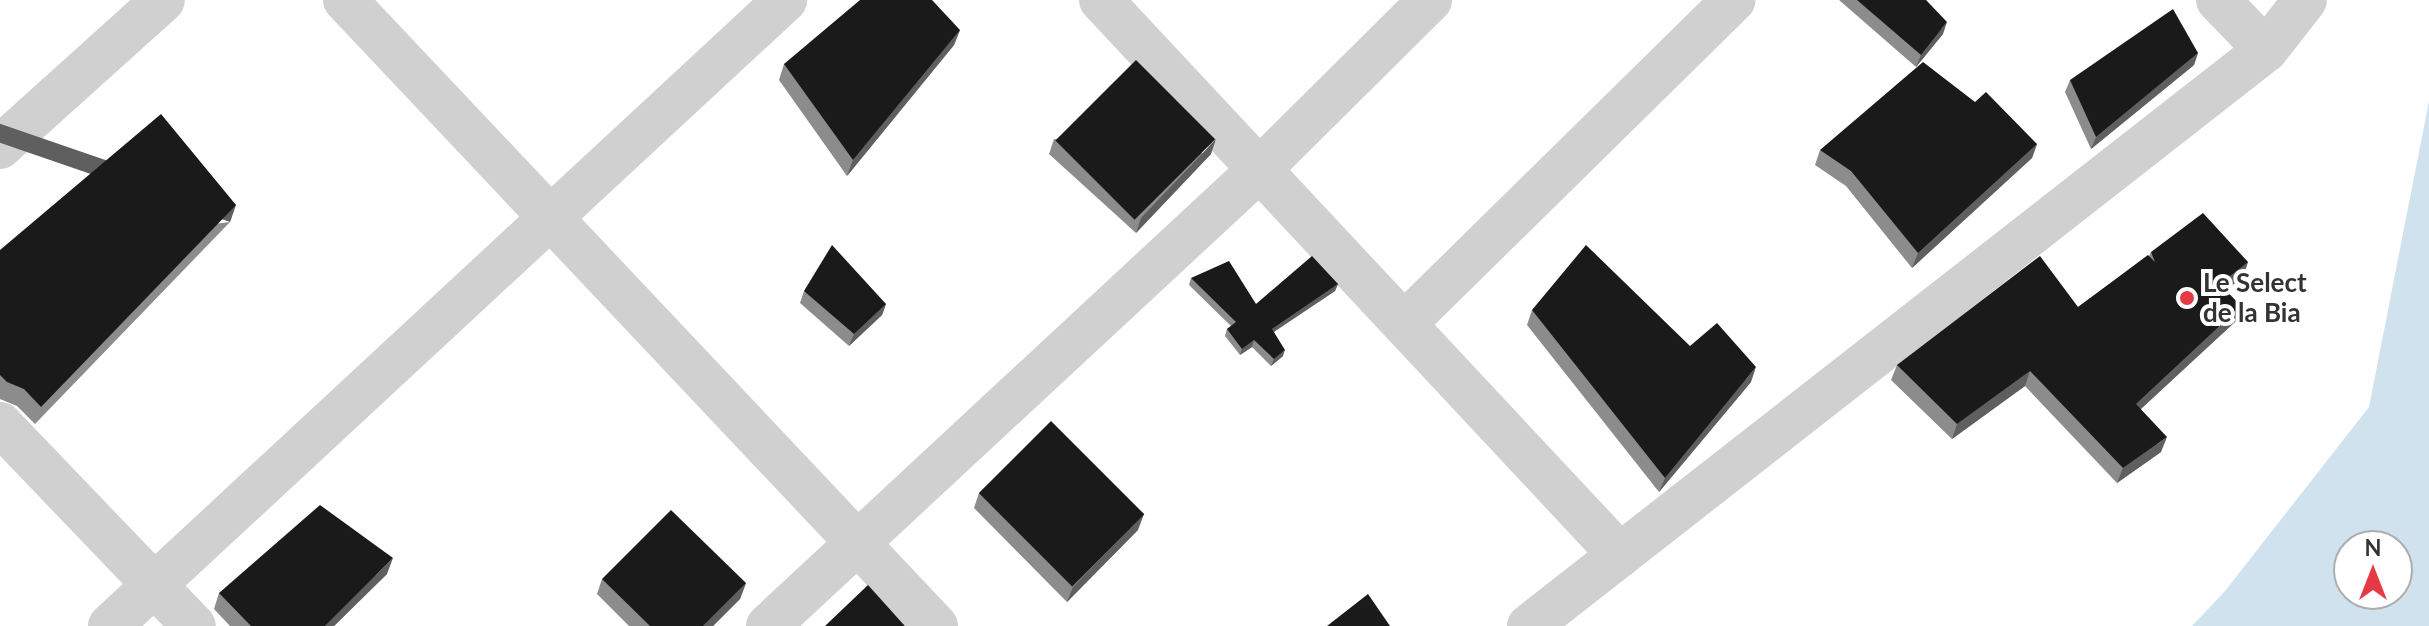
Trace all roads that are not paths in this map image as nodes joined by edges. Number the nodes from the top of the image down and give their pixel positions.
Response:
1 (163, 0) edge
2 (345, 0) edge
3 (785, 0) edge
4 (1430, 0) edge
5 (1734, 0) edge
6 (2218, 0) edge
7 (2305, 0) edge
8 (1111, 3) edge
9 (2266, 50) junction
10 (0, 147) edge
11 (1259, 170) junction
12 (552, 218) junction
13 (1404, 324) junction
14 (0, 424) edge
15 (857, 544) junction
16 (1620, 555) junction
17 (153, 584) junction
18 (110, 626) edge
19 (194, 626) edge
20 (768, 626) edge
21 (936, 626) edge
22 (1529, 626) edge

1 - 10 street
2 - 12 street
3 - 12 street
4 - 11 street
5 - 13 street
6 - 9 street
7 - 9 street
8 - 11 street
9 - 16 street
11 - 13 street
11 - 15 street
12 - 15 street
12 - 17 street
13 - 16 street
14 - 17 street
15 - 20 street
15 - 21 street
16 - 22 street
17 - 18 street
17 - 19 street

